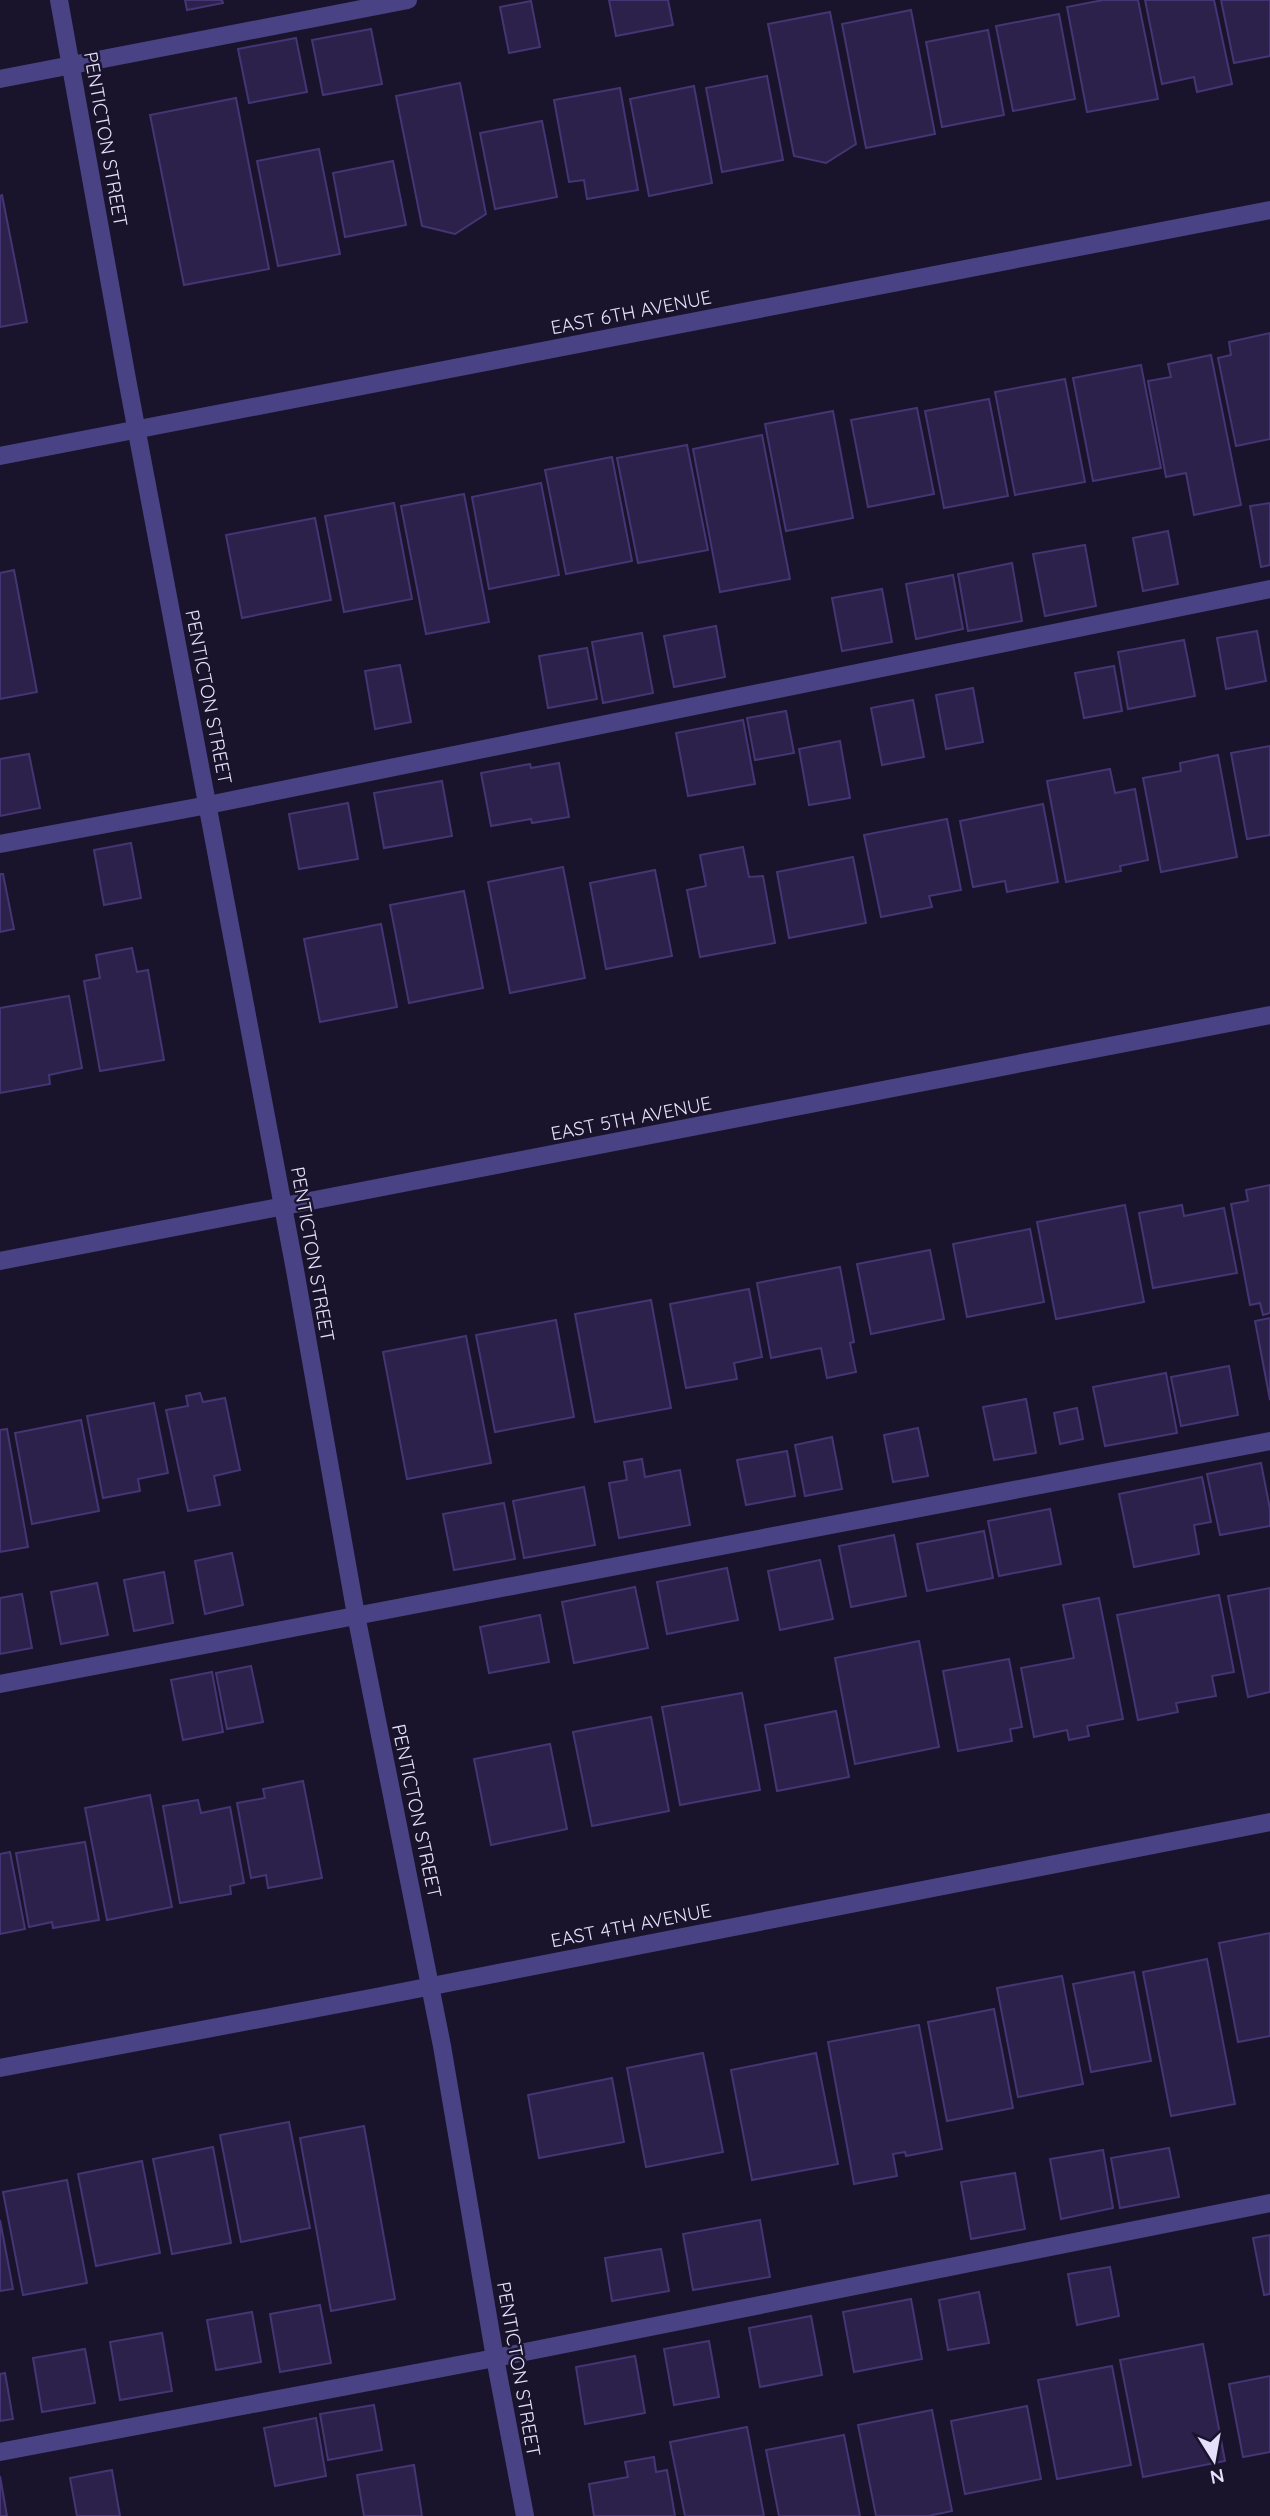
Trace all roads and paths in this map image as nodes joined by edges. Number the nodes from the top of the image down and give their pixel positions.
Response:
1 (59, 0) edge
2 (408, 0) edge
3 (71, 65) junction
4 (0, 79) edge
5 (1270, 210) edge
6 (136, 429) junction
7 (0, 456) edge
8 (1270, 589) edge
9 (208, 805) junction
10 (0, 844) edge
11 (1270, 1015) edge
12 (283, 1208) junction
13 (0, 1261) edge
14 (1270, 1441) edge
15 (356, 1615) junction
16 (0, 1684) edge
17 (1270, 1822) edge
18 (431, 1986) junction
19 (0, 2068) edge
20 (1270, 2203) edge
21 (495, 2358) junction
22 (0, 2452) edge
23 (525, 2516) edge

1 - 3 street, PENTICTON STREET
2 - 3 street
3 - 4 street
3 - 6 street, PENTICTON STREET
5 - 6 street, EAST 6TH AVENUE
6 - 7 street, EAST 6TH AVENUE
6 - 9 street, PENTICTON STREET
8 - 9 street
9 - 10 street
9 - 12 street, PENTICTON STREET
11 - 12 street, EAST 5TH AVENUE
12 - 13 street, EAST 5TH AVENUE
12 - 15 street, PENTICTON STREET
14 - 15 street
15 - 16 street
15 - 18 street, PENTICTON STREET
17 - 18 street, EAST 4TH AVENUE
18 - 19 street, EAST 4TH AVENUE
18 - 21 street, PENTICTON STREET
20 - 21 street
21 - 22 street
21 - 23 street, PENTICTON STREET

